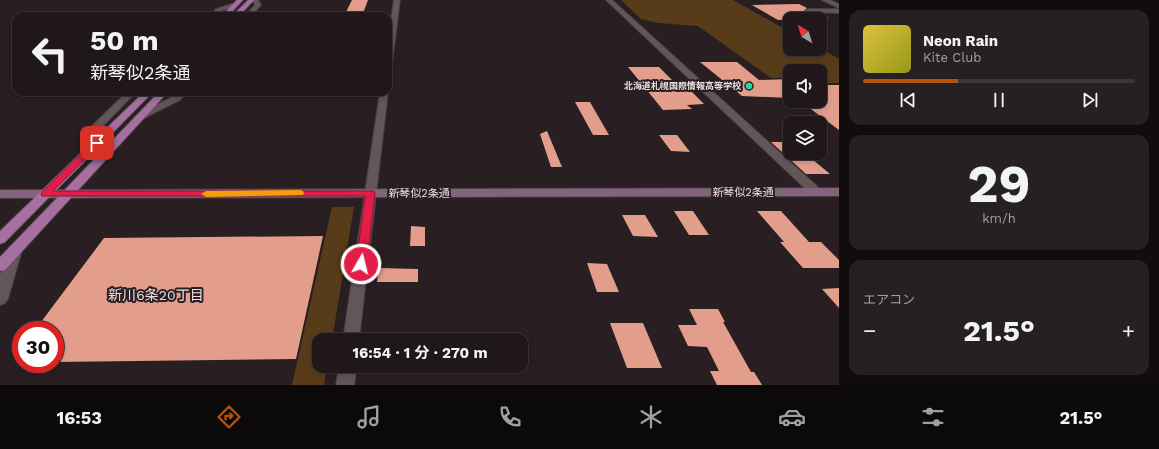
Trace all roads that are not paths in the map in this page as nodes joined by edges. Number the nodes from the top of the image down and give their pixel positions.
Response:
1 (240, 0) edge
2 (251, 0) edge
3 (255, 0) edge
4 (397, 0) edge
5 (609, 0) edge
6 (825, 0) edge
7 (235, 5) junction
8 (839, 6) edge
9 (808, 11) dead end
10 (839, 11) edge
11 (216, 12) edge
12 (228, 12) edge
13 (240, 12) edge
14 (252, 12) edge
15 (392, 36) edge
16 (128, 96) edge
17 (145, 96) edge
18 (160, 96) edge
19 (179, 96) edge
20 (383, 96) edge
21 (141, 116) junction
22 (97, 143) junction
23 (816, 192) junction
24 (839, 192) edge
25 (370, 193) junction
26 (0, 194) edge
27 (45, 194) junction
28 (68, 194) junction
29 (0, 239) edge
30 (15, 250) junction
31 (0, 266) edge
32 (0, 299) edge
33 (352, 333) edge
34 (347, 373) edge
35 (346, 385) edge

1 - 7 main road
2 - 13 main road
3 - 14 street
4 - 15 street
5 - 23 street
6 - 8 street
7 - 11 street
7 - 12 main road
9 - 10 street
16 - 22 street
17 - 22 main road
18 - 21 main road
19 - 21 street
20 - 25 street
21 - 28 main road
22 - 27 main road
23 - 24 street, 新琴似2条通
23 - 25 street, 新琴似2条通
25 - 28 street, 新琴似2条通
25 - 33 street
26 - 27 street, 新琴似2条通
27 - 28 street, 新琴似2条通
27 - 29 main road
28 - 30 main road
30 - 31 main road
30 - 32 street
34 - 35 street

